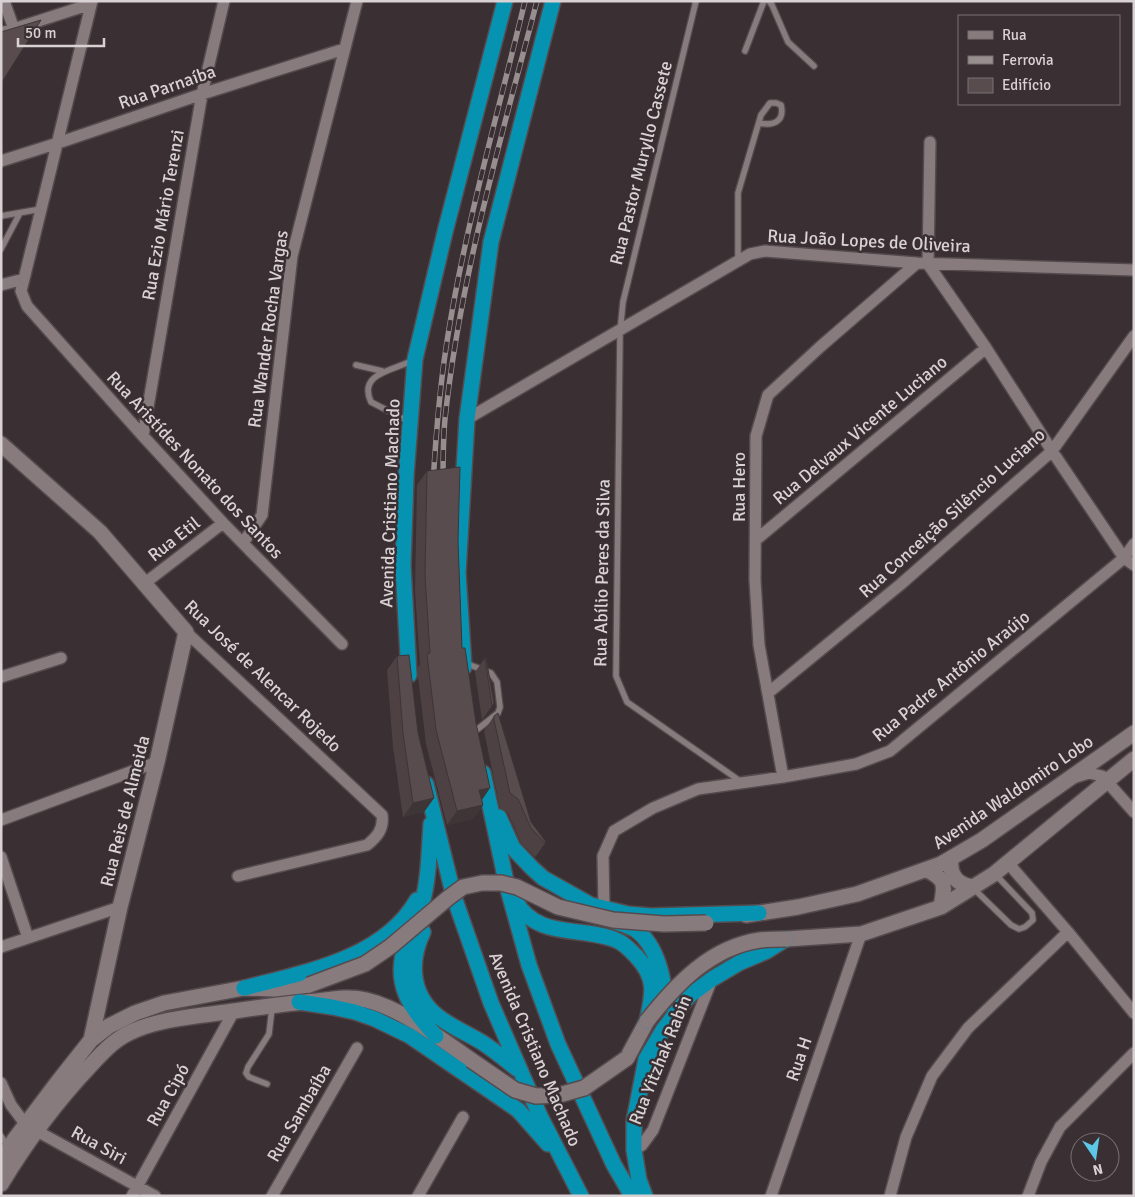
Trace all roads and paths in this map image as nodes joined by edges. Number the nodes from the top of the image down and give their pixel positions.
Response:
1 (4, 1) edge
2 (224, 1) edge
3 (357, 1) edge
4 (505, 1) edge
5 (553, 1) edge
6 (696, 1) edge
7 (764, 1) edge
8 (769, 1) edge
9 (92, 2) edge
10 (14, 29) junction
11 (1, 33) edge
12 (344, 49) junction
13 (745, 51) dead end
14 (814, 66) dead end
15 (202, 94) junction
16 (759, 123) junction
17 (930, 142) dead end
18 (58, 143) junction
19 (1, 160) edge
20 (42, 209) junction
21 (20, 213) junction
22 (1, 216) edge
23 (1, 249) edge
24 (738, 262) junction
25 (922, 263) junction
26 (1134, 270) edge
27 (24, 279) junction
28 (1, 284) edge
29 (620, 332) junction
30 (1134, 336) edge
31 (986, 348) junction
32 (415, 359) junction
33 (356, 365) dead end
34 (382, 371) junction
35 (467, 419) junction
36 (410, 422) junction
37 (143, 436) junction
38 (1, 444) edge
39 (1052, 451) junction
40 (223, 523) junction
41 (757, 539) junction
42 (243, 543) junction
43 (1134, 544) edge
44 (1124, 558) junction
45 (1134, 565) edge
46 (145, 583) junction
47 (186, 632) junction
48 (342, 644) dead end
49 (61, 658) dead end
50 (464, 663) junction
51 (1, 677) edge
52 (466, 680) edge
53 (410, 688) edge
54 (768, 693) junction
55 (472, 715) edge
56 (1134, 733) edge
57 (477, 744) junction
58 (1134, 758) edge
59 (157, 762) junction
60 (424, 774) edge
61 (783, 778) junction
62 (1108, 780) junction
63 (742, 782) junction
64 (1058, 786) junction
65 (488, 794) junction
66 (432, 812) junction
67 (1134, 812) edge
68 (1, 820) edge
69 (1, 857) edge
70 (951, 859) junction
71 (1008, 863) junction
72 (927, 870) junction
73 (994, 874) junction
74 (238, 876) dead end
75 (426, 886) junction
76 (507, 886) junction
77 (973, 887) junction
78 (120, 907) junction
79 (438, 907) junction
80 (941, 907) junction
81 (759, 913) junction
82 (608, 915) junction
83 (1068, 932) junction
84 (861, 934) junction
85 (28, 938) junction
86 (786, 939) junction
87 (1, 947) edge
88 (712, 978) junction
89 (244, 988) junction
90 (100, 999) junction
91 (298, 1002) junction
92 (272, 1006) junction
93 (234, 1011) junction
94 (1134, 1013) edge
95 (647, 1021) junction
96 (109, 1026) junction
97 (436, 1036) junction
98 (92, 1040) junction
99 (108, 1047) junction
100 (357, 1048) dead end
101 (1134, 1053) edge
102 (646, 1059) junction
103 (520, 1072) junction
104 (1, 1083) edge
105 (267, 1084) dead end
106 (463, 1117) dead end
107 (31, 1128) junction
108 (5, 1142) edge
109 (634, 1150) junction
110 (562, 1160) junction
111 (1, 1162) edge
112 (1, 1184) edge
113 (135, 1191) edge
114 (155, 1196) edge
115 (272, 1196) edge
116 (418, 1196) edge
117 (581, 1196) edge
118 (632, 1196) edge
119 (645, 1196) edge
120 (770, 1196) edge
121 (890, 1196) edge
122 (1028, 1196) edge

1 - 10 street
2 - 15 street, Rua Ezio Mário Terenzi
3 - 12 street, Rua Wander Rocha Vargas
4 - 32 highway, Avenida Cristiano Machado
5 - 35 highway
6 - 29 lane, Rua Pastor Muryllo Cassete
7 - 13 lane
8 - 14 lane
9 - 10 street
9 - 18 street
10 - 11 street
12 - 15 street, Rua Parnaíba
12 - 42 street, Rua Wander Rocha Vargas
15 - 18 street, Rua Parnaíba
15 - 37 street, Rua Ezio Mário Terenzi
16 - 16 lane
16 - 24 lane
17 - 25 street
18 - 19 street, Rua Parnaíba
18 - 20 street
20 - 21 lane
20 - 27 street
21 - 22 lane
21 - 23 lane
24 - 25 street, Rua João Lopes de Oliveira
24 - 29 street, Rua João Lopes de Oliveira
25 - 26 street, Rua João Lopes de Oliveira
25 - 31 street
25 - 41 street, Rua Hero
27 - 28 street
27 - 37 street, Rua Aristídes Nonato dos Santos
29 - 35 street, Rua João Lopes de Oliveira
29 - 63 lane, Rua Abílio Peres da Silva
30 - 39 street, Rua Conceição Silêncio Luciano
31 - 39 street
31 - 41 street, Rua Delvaux Vicente Luciano
32 - 34 lane
32 - 36 highway, Avenida Cristiano Machado
33 - 34 lane
34 - 36 lane
35 - 50 highway
36 - 53 highway, Avenida Cristiano Machado
37 - 40 street, Rua Aristídes Nonato dos Santos
38 - 46 main road, Rua José de Alencar Rojedo
39 - 44 street
39 - 54 street, Rua Conceição Silêncio Luciano
40 - 42 street, Rua Aristídes Nonato dos Santos
40 - 46 street, Rua Etil
41 - 54 street, Rua Hero
42 - 48 street, Rua Aristídes Nonato dos Santos
43 - 44 street, Rua Padre Antônio Araújo
44 - 45 street
44 - 61 street, Rua Padre Antônio Araújo
46 - 47 main road, Rua José de Alencar Rojedo
47 - 59 main road, Rua Reis de Almeida
47 - 74 street, Rua José de Alencar Rojedo
49 - 51 street
50 - 52 highway
50 - 57 lane
54 - 61 street, Rua Hero
55 - 57 highway, Avenida Cristiano Machado
56 - 64 main road, Avenida Waldomiro Lobo
57 - 65 highway, Avenida Cristiano Machado
58 - 62 main road
59 - 68 street
59 - 78 main road, Rua Reis de Almeida
60 - 66 highway, Avenida Cristiano Machado
61 - 63 street, Rua Padre Antônio Araújo
62 - 64 street
62 - 67 street
62 - 71 main road
63 - 82 street, Rua Padre Antônio Araújo
64 - 70 main road, Avenida Waldomiro Lobo
65 - 76 highway, Avenida Cristiano Machado
65 - 82 highway
66 - 75 highway
66 - 103 highway, Avenida Cristiano Machado
69 - 85 street
70 - 72 main road, Avenida Waldomiro Lobo
70 - 77 main road
71 - 73 main road
71 - 83 street
72 - 80 main road
72 - 81 main road, Avenida Waldomiro Lobo
73 - 77 main road
73 - 77 lane
75 - 89 highway
75 - 97 highway
76 - 95 highway
76 - 118 highway, Avenida Cristiano Machado
77 - 80 main road
78 - 85 street
78 - 90 main road, Rua Reis de Almeida
79 - 82 main road, Avenida Waldomiro Lobo, bridge
79 - 89 main road, Avenida Waldomiro Lobo, bridge
79 - 103 highway, bridge
80 - 84 main road
81 - 82 highway
81 - 82 main road, Avenida Waldomiro Lobo, bridge
82 - 102 highway
83 - 94 street
83 - 121 street
84 - 86 main road
84 - 120 street, Rua H
85 - 87 street
86 - 88 highway
86 - 95 main road, bridge
88 - 102 highway
88 - 109 street, Rua Yitzhak Rabin
89 - 96 main road
90 - 96 main road
90 - 98 main road, Rua Reis de Almeida
91 - 92 main road
91 - 97 main road
91 - 110 highway
92 - 93 main road
92 - 105 lane
93 - 99 main road
93 - 113 street, Rua Cipó
95 - 97 main road, bridge
96 - 98 main road
96 - 99 main road
98 - 107 main road
99 - 107 main road
100 - 115 street, Rua Sambaíba
101 - 122 street
102 - 109 highway
103 - 110 highway, Avenida Cristiano Machado
104 - 107 street
106 - 116 street
107 - 108 main road
107 - 112 main road
107 - 113 street, Rua Siri
108 - 111 main road
109 - 119 highway
110 - 117 highway, Avenida Cristiano Machado
113 - 114 street, Rua Siri

